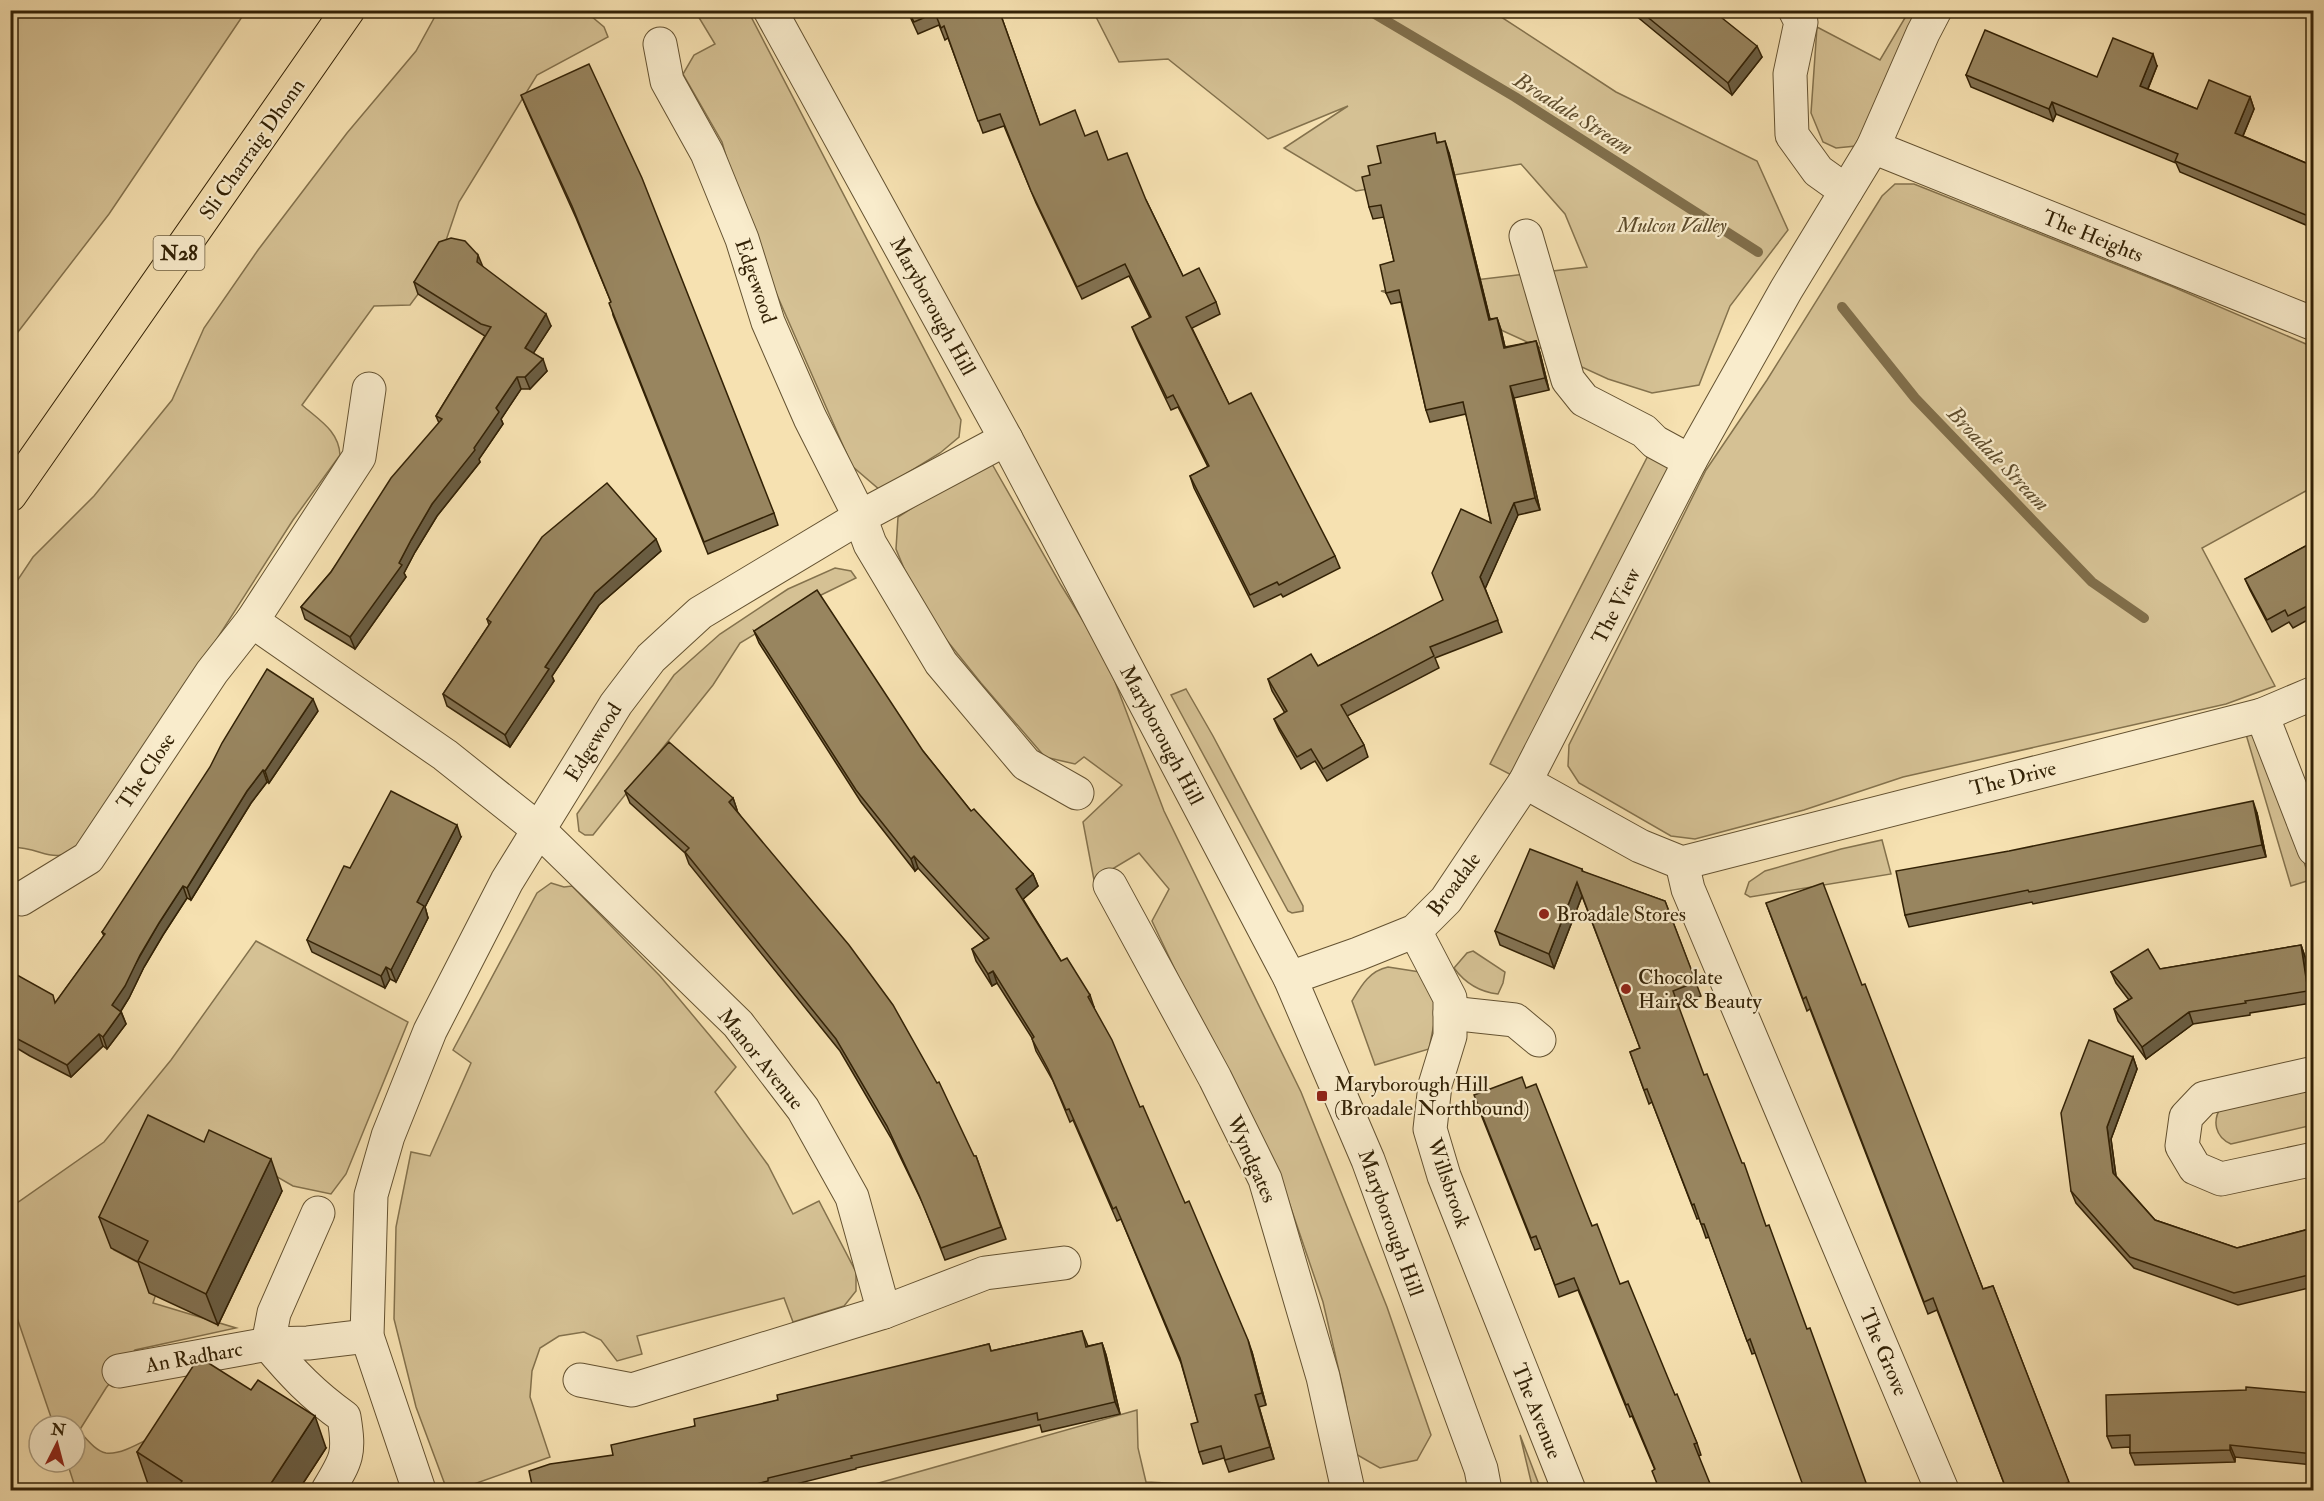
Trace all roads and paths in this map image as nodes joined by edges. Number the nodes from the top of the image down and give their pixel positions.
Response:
1 (348, 10) edge
2 (770, 10) edge
3 (1795, 10) edge
4 (1935, 10) edge
5 (660, 44) dead end
6 (1873, 147) junction
7 (1846, 191) junction
8 (1526, 236) dead end
9 (2313, 324) edge
10 (369, 389) dead end
11 (1006, 439) junction
12 (1690, 461) junction
13 (10, 495) edge
14 (860, 517) junction
15 (252, 621) junction
16 (2313, 693) edge
17 (2262, 715) junction
18 (1540, 750) joint
19 (1525, 782) junction
20 (1077, 793) dead end
21 (538, 828) junction
22 (2313, 849) edge
23 (1696, 859) junction
24 (1110, 885) dead end
25 (21, 899) dead end
26 (1415, 931) junction
27 (1290, 978) junction
28 (1450, 1013) junction
29 (1539, 1040) dead end
30 (2313, 1073) edge
31 (2313, 1159) edge
32 (318, 1213) dead end
33 (1064, 1263) dead end
34 (884, 1312) junction
35 (1505, 1332) joint
36 (367, 1336) junction
37 (268, 1344) junction
38 (119, 1371) dead end
39 (580, 1380) dead end
40 (328, 1491) edge
41 (419, 1491) edge
42 (1348, 1491) edge
43 (1485, 1491) edge
44 (1569, 1491) edge
45 (1942, 1491) edge

1 - 13 highway, Sli Charraig Dhonn / N28
2 - 11 street, Maryborough Hill
3 - 7 street
4 - 6 street
5 - 14 street, Edgewood
6 - 7 street
6 - 9 street, The Heights
7 - 12 street, The View
8 - 12 street
10 - 15 street, The Close
11 - 14 street
11 - 27 street, Maryborough Hill
12 - 18 street, The View
14 - 20 street, Edgewood
14 - 21 street, Edgewood
15 - 21 street
15 - 25 street, The Close
16 - 17 street, The Drive
17 - 22 street
17 - 23 street, The Drive
18 - 19 street, Broadale
19 - 23 street
19 - 26 street, Broadale
21 - 34 street, Manor Avenue
21 - 36 street, Edgewood
23 - 45 street, The Grove
24 - 42 street, Wyndgates
26 - 27 street, Broadale
26 - 28 street, Willsbrook
27 - 43 street, Maryborough Hill
28 - 29 street
28 - 35 street, Willsbrook
30 - 31 street
32 - 37 street, An Radharc
33 - 34 street
34 - 39 street
35 - 44 street, The Avenue
36 - 37 street, An Radharc
36 - 41 street, Edgewood
37 - 38 street, An Radharc
37 - 40 street, An Radharc

